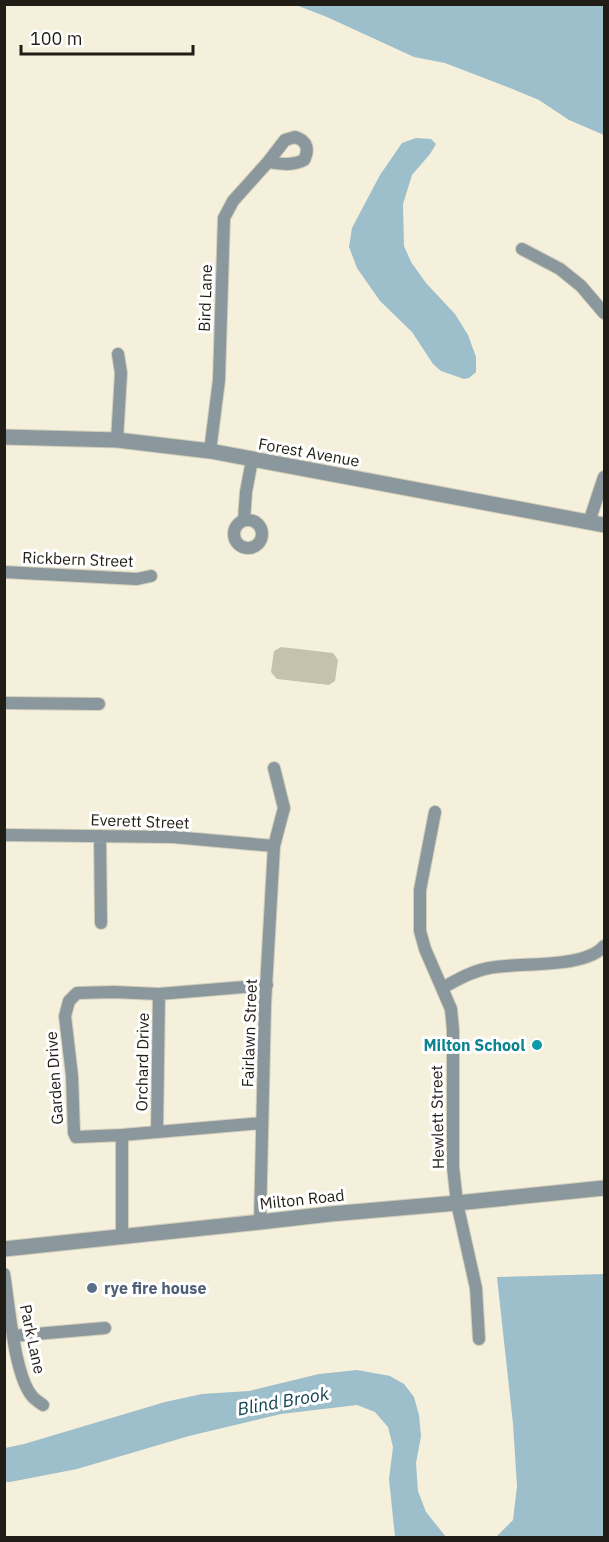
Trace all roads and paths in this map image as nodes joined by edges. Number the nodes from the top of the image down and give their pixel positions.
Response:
1 (268, 162) dead end
2 (522, 249) dead end
3 (604, 313) edge
4 (118, 354) dead end
5 (4, 438) edge
6 (117, 440) junction
7 (210, 451) junction
8 (252, 460) junction
9 (604, 477) edge
10 (244, 520) dead end
11 (589, 522) junction
12 (604, 525) edge
13 (4, 572) edge
14 (151, 576) dead end
15 (4, 703) edge
16 (99, 704) dead end
17 (274, 768) dead end
18 (435, 812) dead end
19 (4, 835) edge
20 (100, 836) junction
21 (274, 846) junction
22 (101, 923) dead end
23 (604, 946) edge
24 (267, 985) junction
25 (442, 988) junction
26 (159, 994) junction
27 (67, 1008) joint
28 (262, 1123) junction
29 (157, 1131) junction
30 (122, 1136) junction
31 (604, 1188) edge
32 (457, 1203) junction
33 (260, 1222) junction
34 (122, 1237) junction
35 (4, 1249) edge
36 (4, 1274) edge
37 (105, 1328) dead end
38 (13, 1336) junction
39 (479, 1339) dead end
40 (43, 1405) dead end

1 - 7 street, Bird Lane
2 - 3 street
4 - 6 street
5 - 6 street, Forest Avenue
6 - 7 street, Forest Avenue
7 - 8 street, Forest Avenue
8 - 10 street
8 - 11 street, Forest Avenue
9 - 11 street
11 - 12 street, Forest Avenue
13 - 14 street, Rickbern Street
15 - 16 street
17 - 21 street, Fairlawn Street
18 - 25 street, Hewlett Street
19 - 20 street, Everett Street
20 - 21 street, Everett Street
20 - 22 street
21 - 24 street, Fairlawn Street
23 - 25 street
24 - 26 street, Orchard Drive
24 - 28 street, Fairlawn Street
25 - 32 street, Hewlett Street
26 - 27 street, Orchard Drive
26 - 29 street, Orchard Drive
27 - 30 street, Garden Drive
28 - 29 street, Garden Drive
28 - 33 street, Fairlawn Street
29 - 30 street, Garden Drive
30 - 34 street
31 - 32 street, Milton Road
32 - 33 street, Milton Road
32 - 39 street, Hewlett Street
33 - 34 street, Milton Road
34 - 35 street, Milton Road
36 - 38 street, Park Lane
37 - 38 street
38 - 40 street, Park Lane

